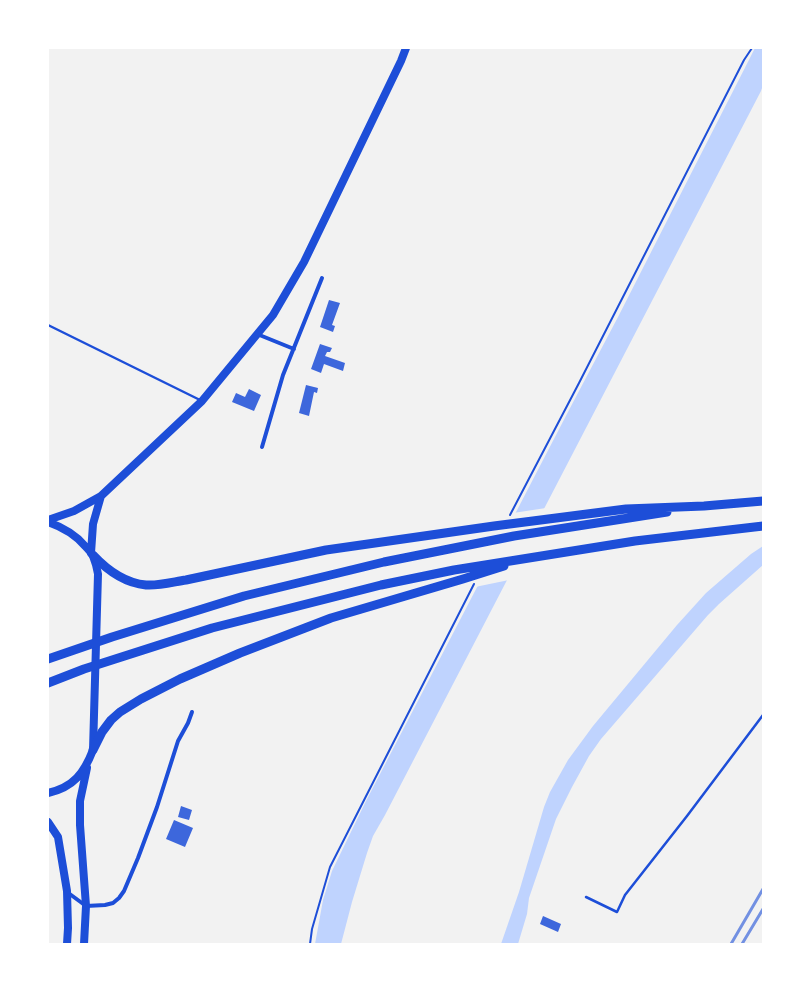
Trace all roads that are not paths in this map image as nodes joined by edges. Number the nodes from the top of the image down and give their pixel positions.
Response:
1 (406, 48) edge
2 (322, 278) dead end
3 (48, 325) edge
4 (257, 334) junction
5 (294, 349) junction
6 (202, 401) junction
7 (262, 447) dead end
8 (101, 496) junction
9 (763, 501) edge
10 (704, 506) junction
11 (48, 521) edge
12 (763, 526) edge
13 (92, 554) junction
14 (530, 558) junction
15 (48, 659) edge
16 (48, 683) edge
17 (192, 712) dead end
18 (763, 715) edge
19 (94, 750) junction
20 (89, 761) junction
21 (48, 793) edge
22 (48, 822) edge
23 (67, 891) junction
24 (586, 897) dead end
25 (86, 906) junction
26 (66, 944) edge
27 (84, 944) edge

1 - 4 main road
2 - 5 street
3 - 6 lane
4 - 5 street
4 - 6 main road
5 - 7 street
6 - 8 main road
8 - 11 main road
8 - 13 main road
9 - 10 highway
10 - 13 highway
10 - 15 highway
11 - 13 main road
12 - 14 highway
13 - 19 main road
14 - 16 highway
14 - 19 highway
17 - 25 street
18 - 24 lane
19 - 20 main road
20 - 21 main road
20 - 25 main road
22 - 23 main road
23 - 25 street
23 - 26 main road
25 - 27 main road

